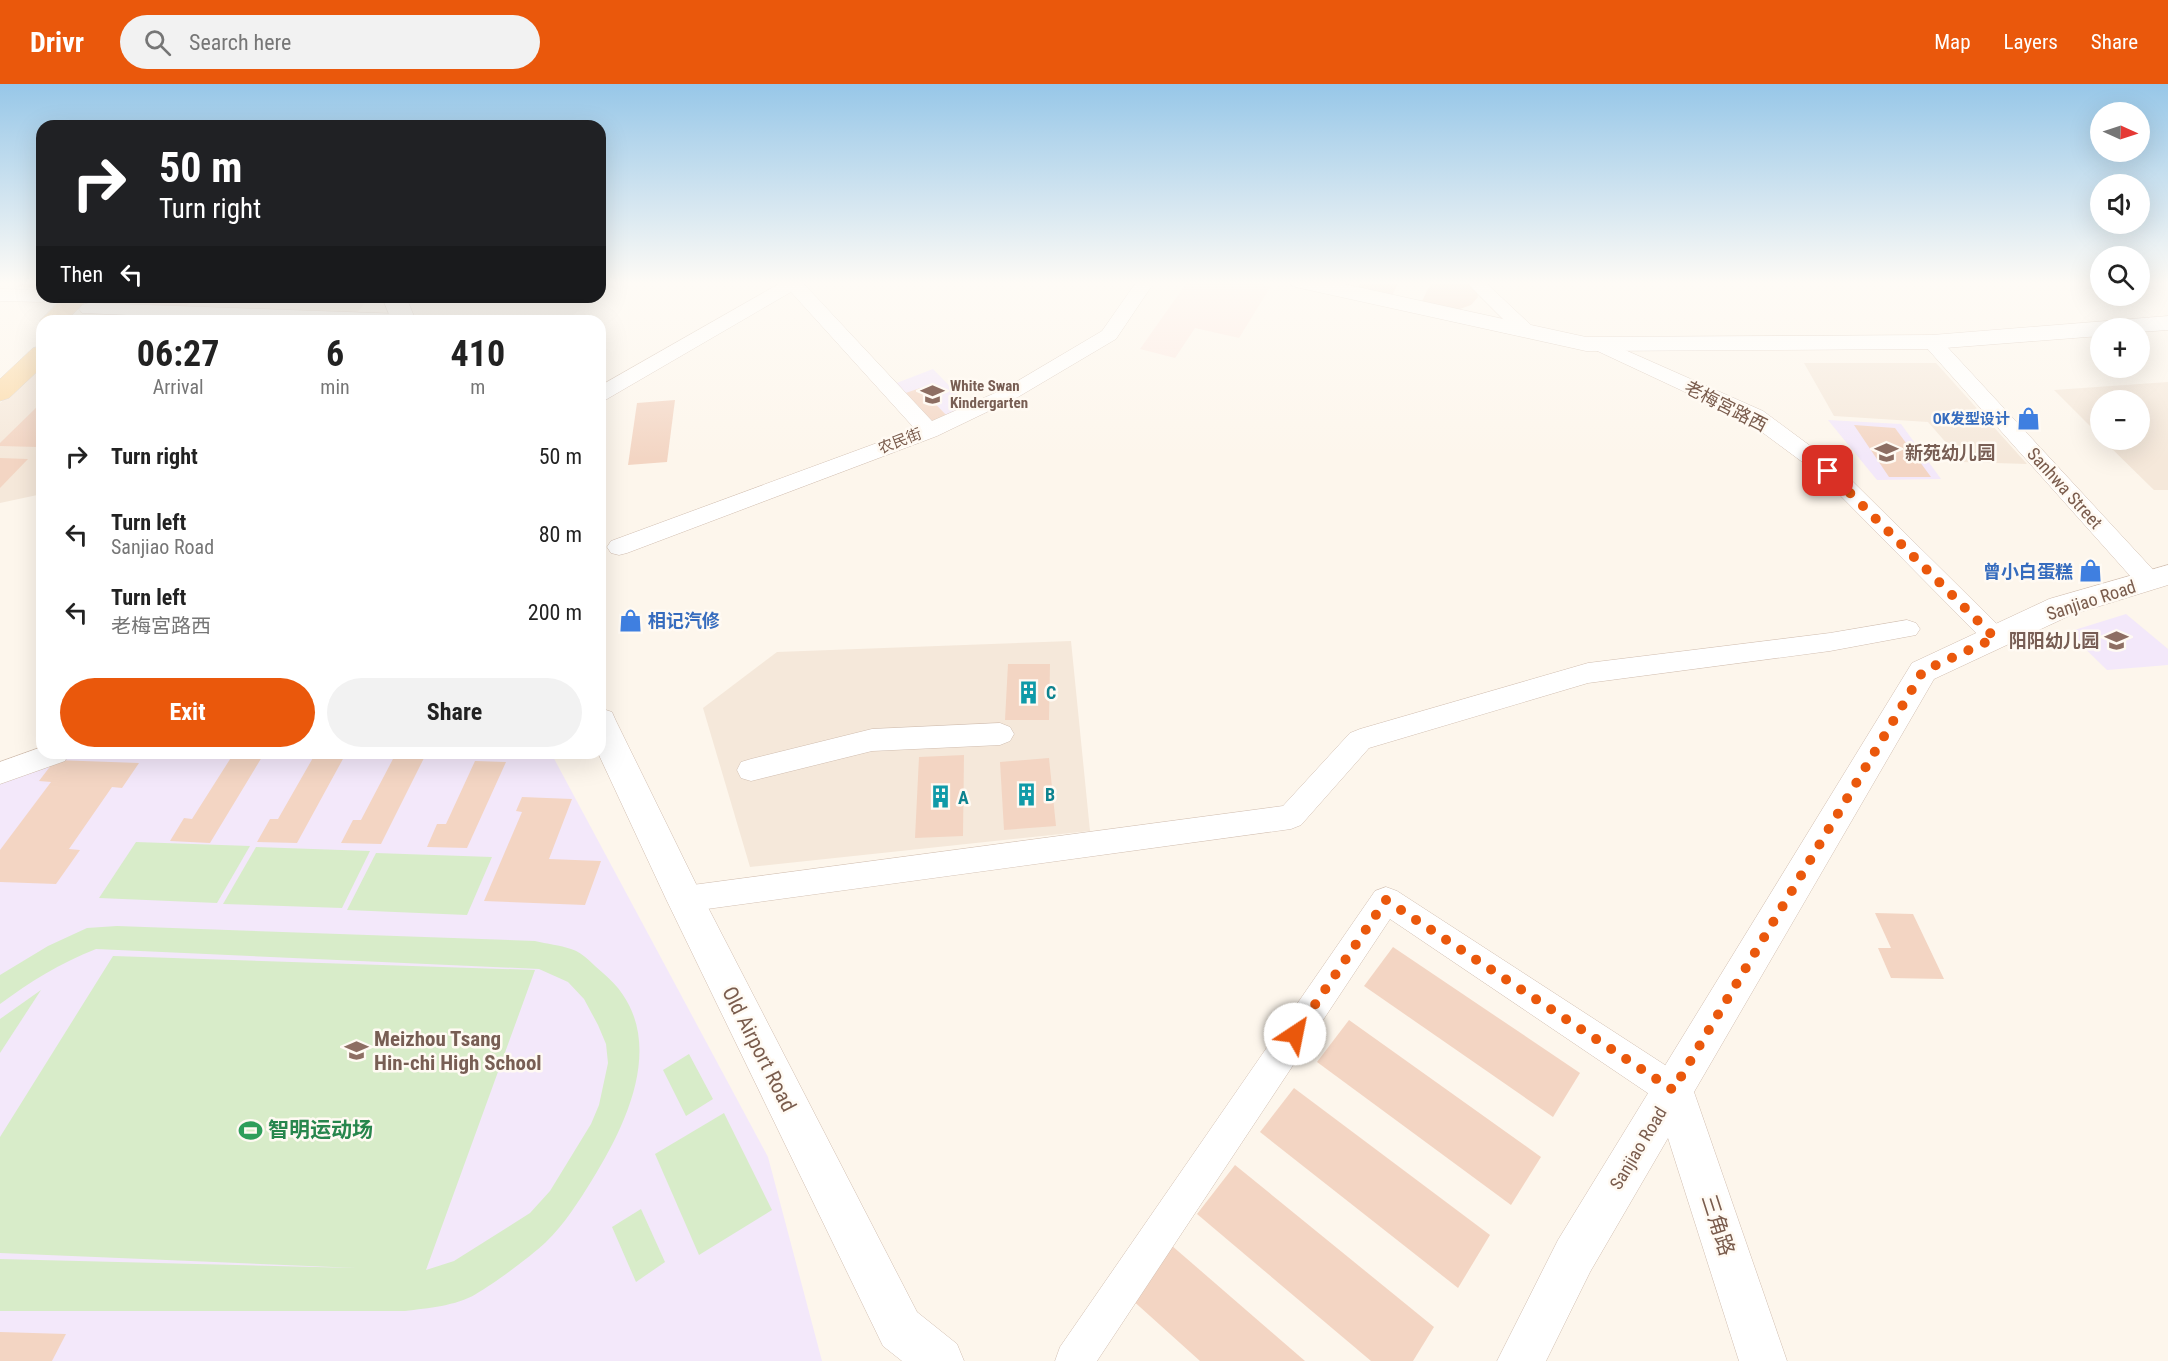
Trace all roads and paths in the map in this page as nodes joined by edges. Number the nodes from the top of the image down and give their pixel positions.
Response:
1 (31, 341) edge
2 (694, 341) edge
3 (848, 341) edge
4 (1100, 341) edge
5 (1571, 341) edge
6 (1950, 341) edge
7 (1932, 342) junction
8 (1598, 344) junction
9 (36, 359) edge
10 (0, 369) edge
11 (606, 392) edge
12 (0, 393) edge
13 (929, 431) junction
14 (619, 547) dead end
15 (2158, 578) edge
16 (1907, 629) dead end
17 (1995, 638) junction
18 (606, 733) edge
19 (1000, 734) dead end
20 (38, 759) edge
21 (751, 770) dead end
22 (0, 773) edge
23 (685, 899) junction
24 (1673, 1090) junction
25 (898, 1345) edge
26 (940, 1361) edge
27 (1074, 1361) edge
28 (1521, 1361) edge
29 (1763, 1361) edge

1 - 10 main road
2 - 11 street
3 - 13 street
4 - 13 street, 农民街
5 - 8 street
6 - 7 street
7 - 8 street
7 - 15 street, Sanhwa Street
8 - 17 street, 老梅宮路西
9 - 12 main road
13 - 14 street, 农民街
15 - 17 street, Sanjiao Road
16 - 23 street
17 - 24 street, Sanjiao Road
18 - 23 street, Old Airport Road
19 - 21 street
20 - 22 street
23 - 25 street, Old Airport Road
24 - 27 street
24 - 28 street, Sanjiao Road
24 - 29 street, 三角路
25 - 26 street, Old Airport Road

